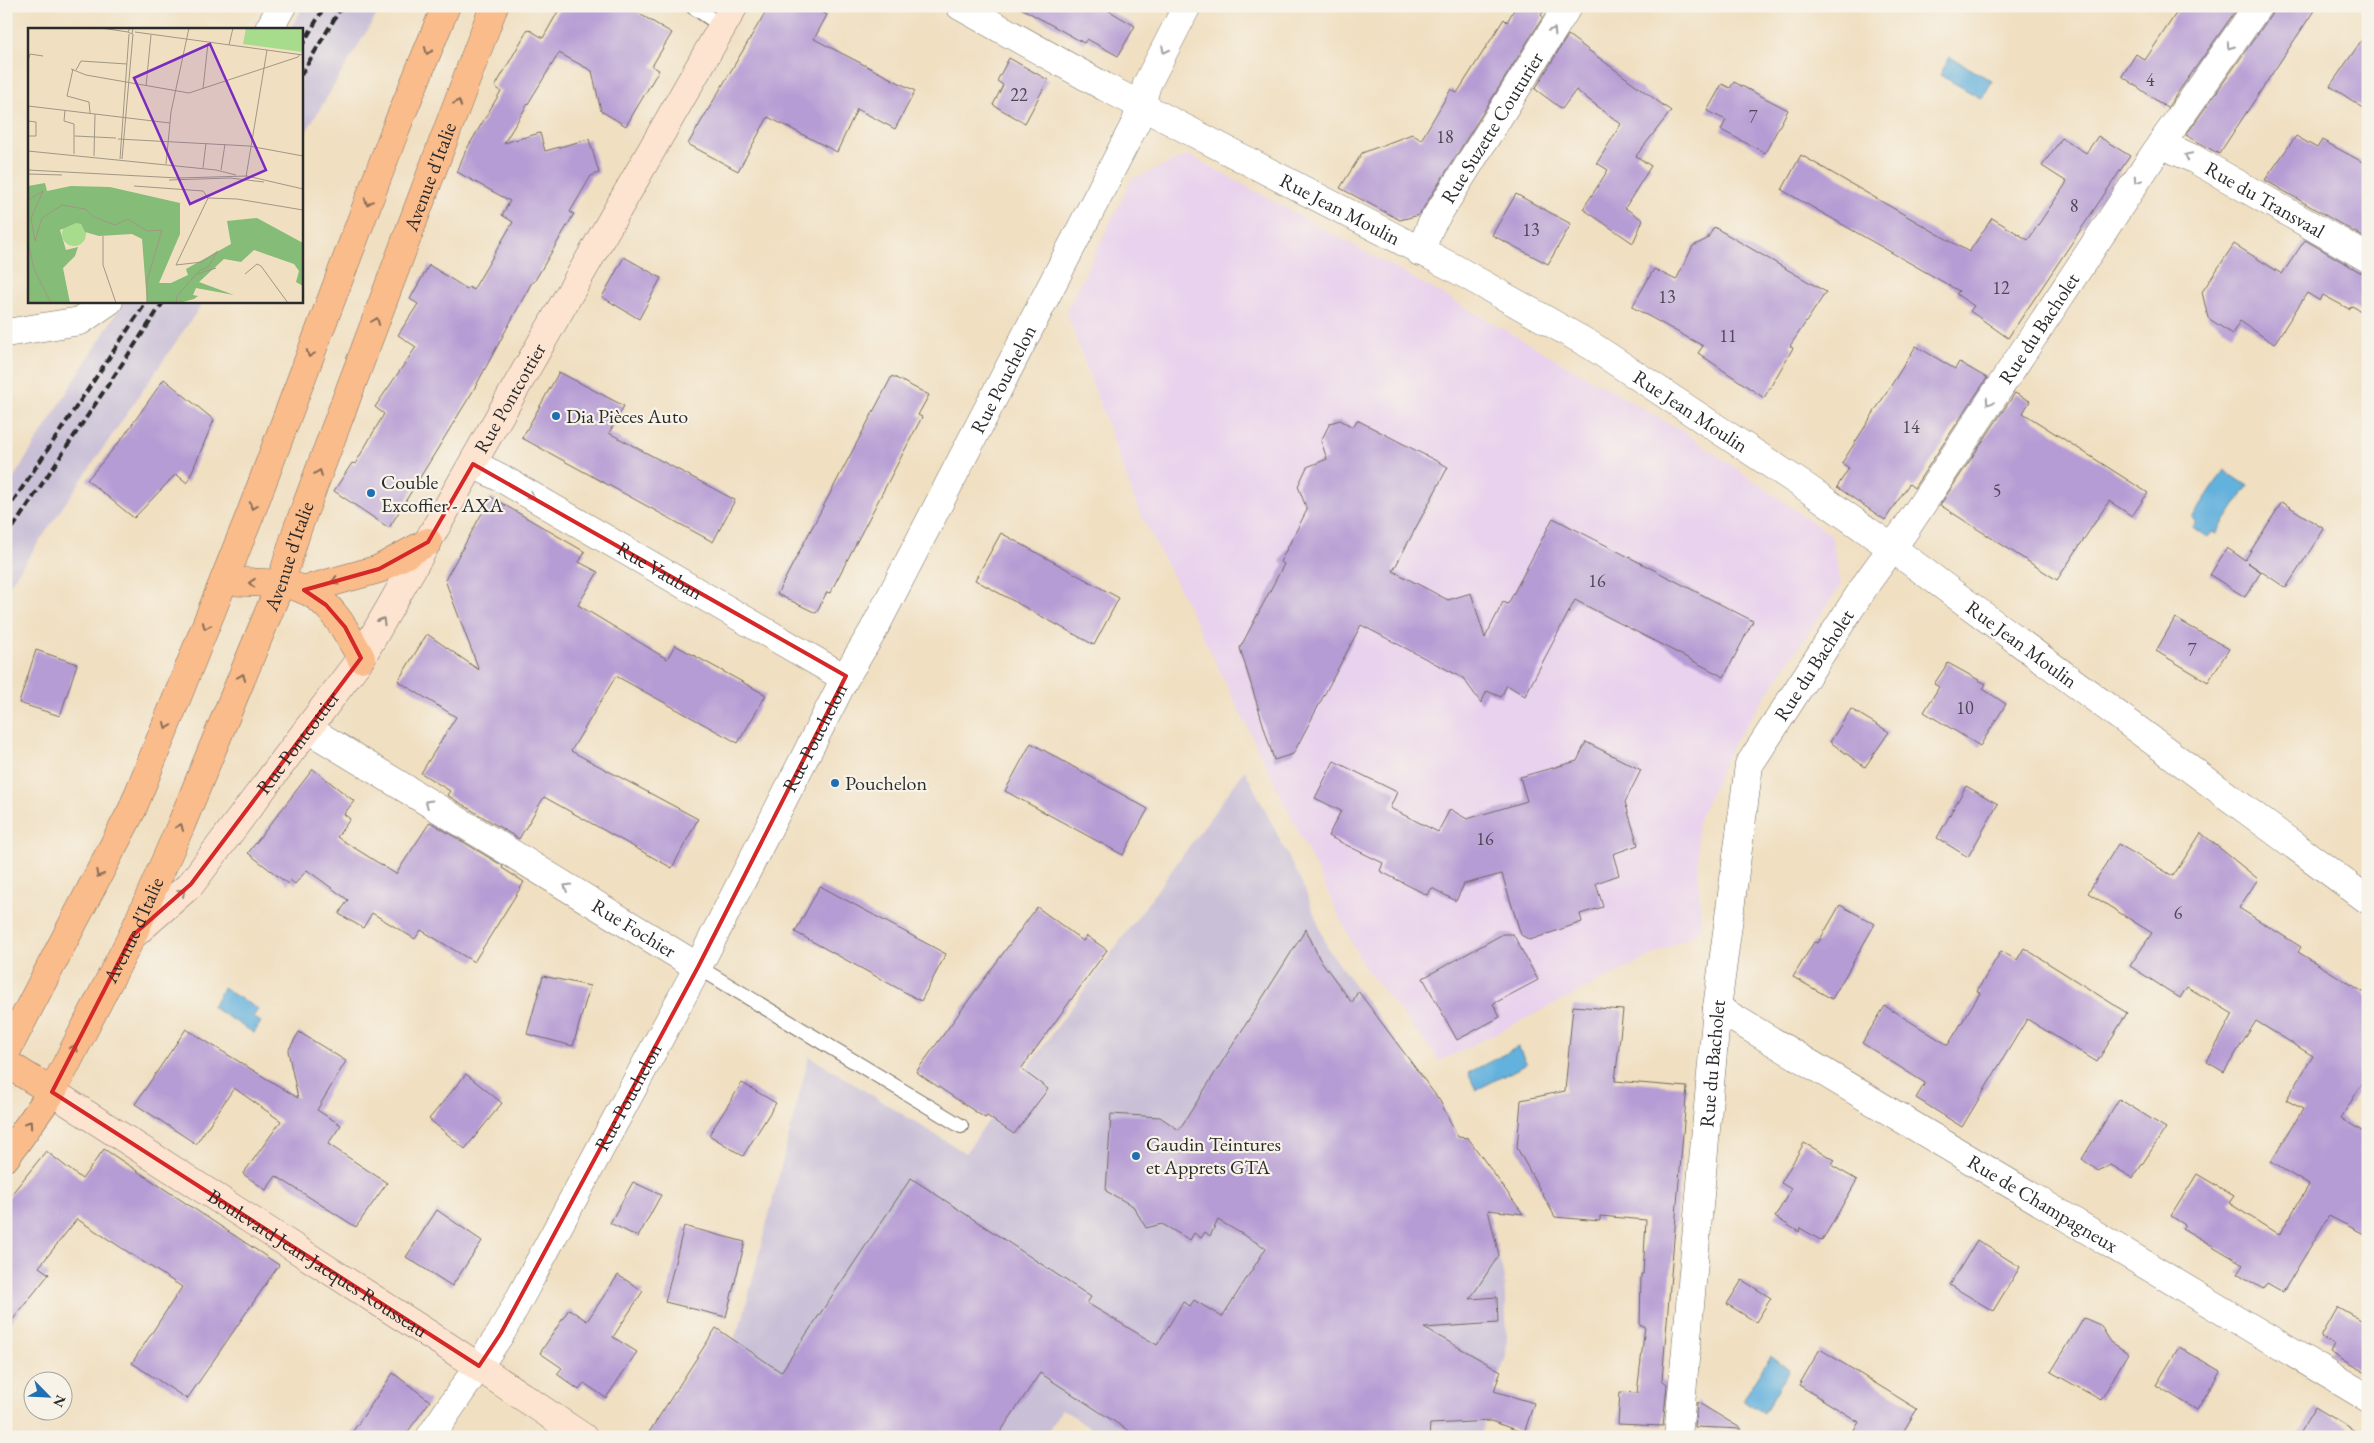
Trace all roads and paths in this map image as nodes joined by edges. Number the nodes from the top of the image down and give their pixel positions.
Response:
1 (282, 6) edge
2 (446, 6) edge
3 (494, 6) edge
4 (692, 6) edge
5 (960, 6) edge
6 (1187, 6) edge
7 (1568, 6) edge
8 (2258, 6) edge
9 (728, 16) edge
10 (269, 28) edge
11 (1140, 105) junction
12 (2161, 144) junction
13 (1420, 252) junction
14 (2368, 258) edge
15 (108, 302) edge
16 (6, 333) edge
17 (473, 464) junction
18 (428, 542) junction
19 (1892, 548) junction
20 (224, 581) junction
21 (292, 587) junction
22 (361, 658) junction
23 (846, 676) junction
24 (308, 729) junction
25 (2368, 900) edge
26 (132, 936) junction
27 (698, 967) junction
28 (1717, 1008) junction
29 (6, 1052) edge
30 (6, 1063) edge
31 (52, 1092) junction
32 (961, 1126) dead end
33 (6, 1157) edge
34 (479, 1366) junction
35 (2368, 1398) edge
36 (430, 1437) edge
37 (583, 1437) edge
38 (1678, 1437) edge

1 - 10 street
2 -> 20 main road
21 -> 3 main road, Avenue d'Italie
4 - 9 lane
5 - 11 street, Rue Jean Moulin
6 -> 11 street, Rue Pouchelon
13 -> 7 street, Rue Suzette Couturier
8 -> 12 street, Rue du Bacholet
9 - 17 street, Rue Pontcottier
11 - 13 street, Rue Jean Moulin
11 - 23 street, Rue Pouchelon
14 -> 12 street, Rue du Transvaal
12 -> 19 street, Rue du Bacholet
13 - 19 street, Rue Jean Moulin
15 - 16 street
17 - 18 street, Rue Pontcottier
17 -> 23 street, Rue Vauban
18 -> 21 main road
22 -> 18 street, Rue Pontcottier
19 - 25 street, Rue Jean Moulin
19 - 28 street, Rue du Bacholet
21 -> 20 main road
20 -> 29 main road
21 - 22 main road
26 -> 21 main road, Avenue d'Italie
22 - 24 street, Rue Pontcottier
23 - 27 street, Rue Pouchelon
26 -> 24 street, Rue Pontcottier
27 -> 24 street, Rue Fochier
31 -> 26 main road, Avenue d'Italie
27 - 32 lane, Rue Fochier
27 - 34 street, Rue Pouchelon
28 - 35 street, Rue de Champagneux
28 - 38 street, Rue du Bacholet
30 - 31 main road
33 -> 31 main road, Avenue d'Italie
31 - 34 street, Boulevard Jean-Jacques Rousseau
34 - 36 street, Rue Pouchelon
34 - 37 street, Boulevard Jean-Jacques Rousseau

